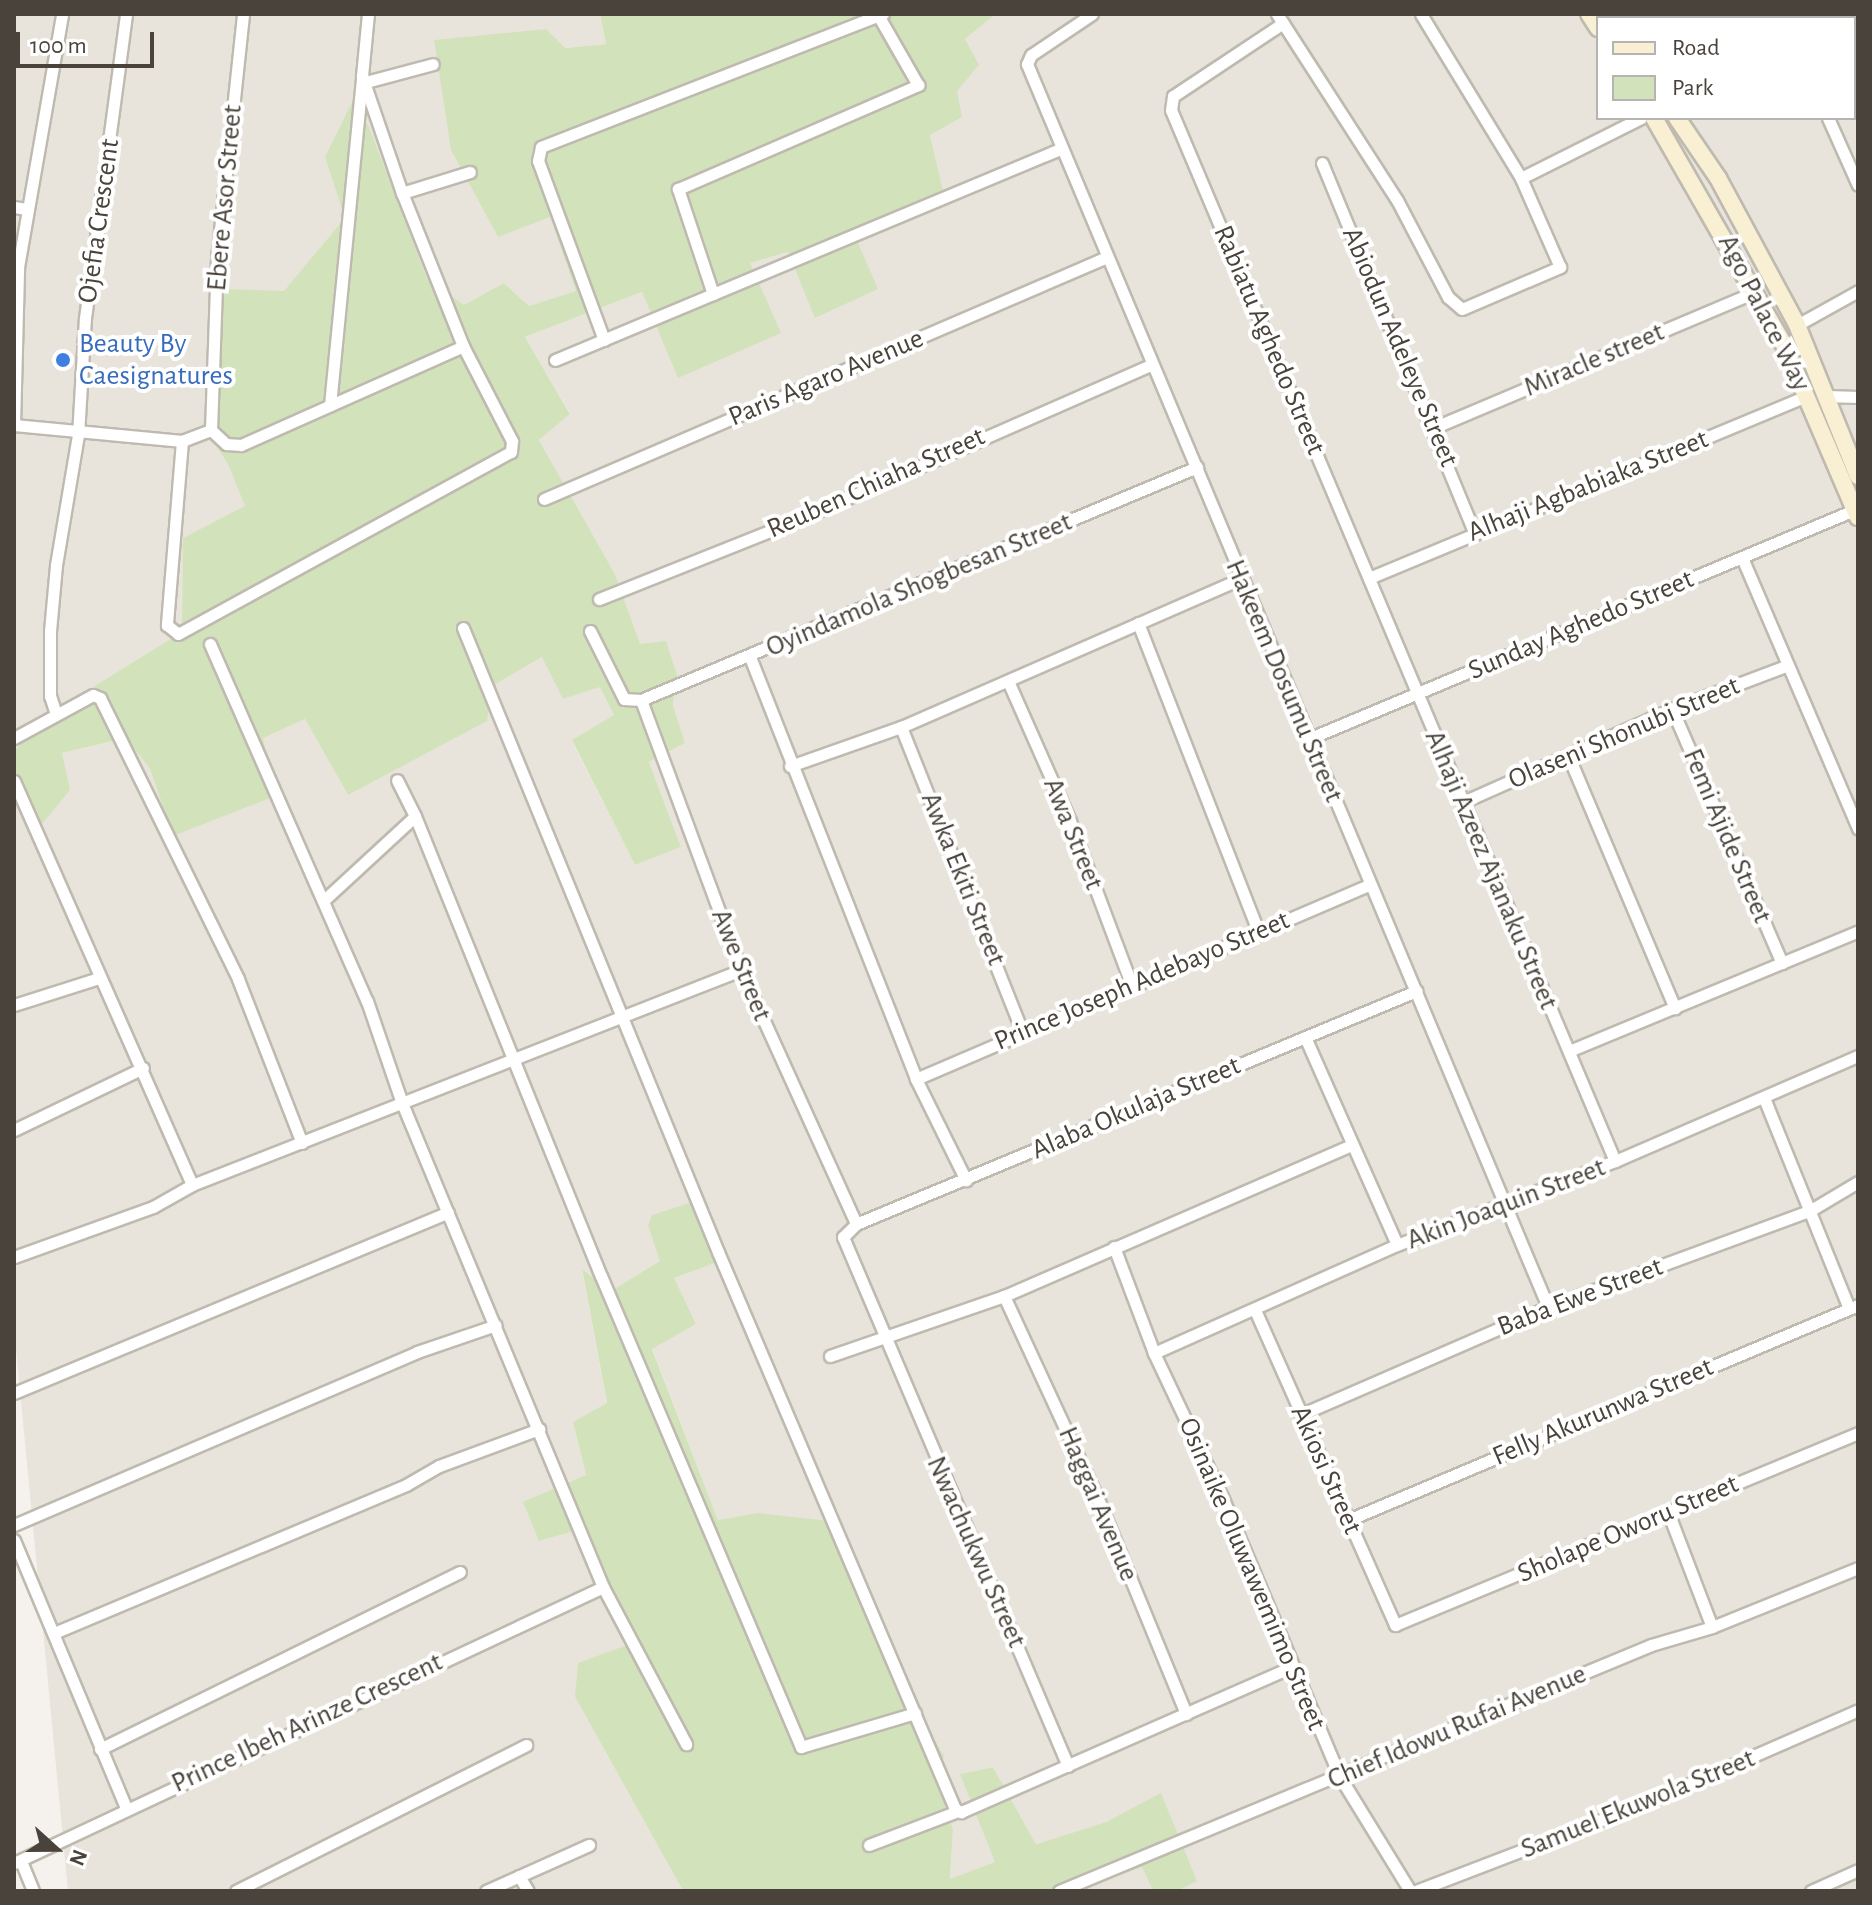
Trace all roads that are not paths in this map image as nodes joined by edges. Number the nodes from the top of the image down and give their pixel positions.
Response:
1 (62, 14) edge
2 (126, 14) edge
3 (243, 14) edge
4 (368, 14) edge
5 (1092, 14) edge
6 (1421, 14) edge
7 (881, 15) edge
8 (1280, 18) edge
9 (433, 64) dead end
10 (364, 79) junction
11 (1637, 120) edge
12 (1655, 120) edge
13 (1678, 120) edge
14 (1829, 120) edge
15 (1060, 149) junction
16 (1322, 163) dead end
17 (1854, 165) edge
18 (470, 172) dead end
19 (1521, 178) junction
20 (1722, 185) junction
21 (1858, 185) edge
22 (1699, 192) junction
23 (402, 193) junction
24 (1732, 203) junction
25 (20, 208) edge
26 (1709, 209) junction
27 (1107, 257) junction
28 (1858, 291) edge
29 (1755, 292) junction
30 (713, 294) junction
31 (1797, 325) junction
32 (604, 340) junction
33 (463, 346) junction
34 (555, 360) dead end
35 (1151, 365) junction
36 (1807, 396) junction
37 (1826, 396) junction
38 (1858, 397) edge
39 (330, 405) junction
40 (14, 425) edge
41 (1433, 428) junction
42 (211, 430) junction
43 (78, 435) junction
44 (182, 441) junction
45 (1197, 467) junction
46 (1858, 476) edge
47 (544, 499) dead end
48 (1856, 514) edge
49 (1474, 532) junction
50 (1743, 560) junction
51 (1369, 578) junction
52 (1240, 579) junction
53 (599, 599) dead end
54 (1138, 623) junction
55 (463, 628) dead end
56 (590, 631) dead end
57 (210, 644) dead end
58 (750, 657) junction
59 (1786, 666) junction
60 (1008, 681) junction
61 (1415, 694) junction
62 (641, 700) junction
63 (54, 709) junction
64 (1672, 709) junction
65 (901, 727) junction
66 (14, 738) edge
67 (1308, 739) junction
68 (1568, 755) junction
69 (790, 766) junction
70 (397, 780) dead end
71 (14, 781) edge
72 (1463, 802) junction
73 (415, 816) junction
74 (1858, 828) edge
75 (1368, 885) junction
76 (323, 901) junction
77 (1258, 930) junction
78 (1858, 931) edge
79 (1782, 963) junction
80 (741, 970) junction
81 (99, 978) junction
82 (1133, 989) junction
83 (1416, 991) junction
84 (14, 1005) edge
85 (1675, 1008) junction
86 (627, 1019) junction
87 (1022, 1031) junction
88 (1305, 1037) junction
89 (1569, 1051) junction
90 (1858, 1056) edge
91 (514, 1063) junction
92 (143, 1068) junction
93 (916, 1079) junction
94 (1764, 1098) junction
95 (402, 1103) junction
96 (14, 1130) edge
97 (302, 1143) junction
98 (1352, 1145) junction
99 (1615, 1161) junction
100 (966, 1180) junction
101 (1858, 1182) edge
102 (192, 1185) junction
103 (1504, 1205) junction
104 (1811, 1210) junction
105 (448, 1212) junction
106 (856, 1224) junction
107 (1397, 1245) junction
108 (1114, 1247) junction
109 (14, 1257) edge
110 (1004, 1296) junction
111 (1854, 1306) edge
112 (1548, 1307) junction
113 (1255, 1310) junction
114 (496, 1325) junction
115 (884, 1338) junction
116 (1154, 1353) junction
117 (830, 1356) dead end
118 (14, 1393) edge
119 (1302, 1414) junction
120 (539, 1429) junction
121 (1858, 1433) edge
122 (1668, 1512) junction
123 (1348, 1520) junction
124 (14, 1525) edge
125 (14, 1540) edge
126 (1858, 1568) edge
127 (460, 1572) dead end
128 (603, 1587) junction
129 (1399, 1625) joint
130 (1712, 1627) junction
131 (54, 1633) junction
132 (1292, 1667) junction
133 (1858, 1710) edge
134 (915, 1713) junction
135 (1186, 1714) junction
136 (686, 1744) dead end
137 (526, 1745) dead end
138 (100, 1749) junction
139 (1068, 1766) junction
140 (1340, 1777) junction
141 (126, 1808) junction
142 (960, 1812) junction
143 (589, 1845) dead end
144 (869, 1845) dead end
145 (17, 1862) edge
146 (1858, 1870) edge
147 (519, 1876) junction
148 (33, 1891) edge
149 (236, 1891) edge
150 (486, 1891) edge
151 (528, 1891) edge
152 (1059, 1891) edge
153 (1413, 1891) edge
154 (1811, 1891) edge

1 - 25 street
2 - 43 street, Ojefia Crescent
3 - 42 street, Ebere Asor Street
4 - 10 street
5 - 15 street, Hakeem Dosumu Street
6 - 19 street
7 - 30 street
7 - 32 street
8 - 19 street
8 - 51 street, Rabiatu Aghedo Street
9 - 10 street
10 - 23 street
10 - 39 street
11 - 19 street
12 - 22 main road, Ago Palace Way
13 - 20 main road, Ago Palace Way
14 - 17 street
15 - 27 street, Hakeem Dosumu Street
15 - 30 street
16 - 41 street, Abiodun Adeleye Street
17 - 21 street
18 - 23 street
20 - 22 main road
20 - 24 main road, Ago Palace Way
22 - 26 main road, Ago Palace Way
23 - 33 street
24 - 26 main road
24 - 31 main road, Ago Palace Way
25 - 40 street
26 - 29 main road, Ago Palace Way
27 - 35 street, Hakeem Dosumu Street
27 - 47 street, Paris Agaro Avenue
28 - 31 street
29 - 36 main road, Ago Palace Way
29 - 41 street, Miracle street
30 - 32 street
31 - 37 main road, Ago Palace Way
32 - 34 street
33 - 39 street
33 - 44 street
35 - 45 street, Hakeem Dosumu Street
35 - 53 street, Reuben Chiaha Street
36 - 48 main road, Ago Palace Way
36 - 49 street, Alhaji Agbabiaka Street
37 - 38 street
37 - 46 main road, Ago Palace Way
39 - 42 street
40 - 43 street
41 - 49 street, Abiodun Adeleye Street
42 - 44 street
43 - 44 street
43 - 63 street, Ojefia Crescent
45 - 52 street, Hakeem Dosumu Street
45 - 58 street, Oyindamola Shogbesan Street
48 - 50 street, Sunday Aghedo Street
49 - 51 street, Alhaji Agbabiaka Street
50 - 59 street
50 - 61 street, Sunday Aghedo Street
51 - 61 street, Alhaji Azeez Ajanaku Street
52 - 54 street
52 - 67 street, Hakeem Dosumu Street
54 - 60 street
54 - 77 street
55 - 86 street
56 - 62 street
57 - 76 street
58 - 62 street, Oyindamola Shogbesan Street
58 - 69 street
59 - 64 street, Olaseni Shonubi Street
59 - 74 street
60 - 65 street
60 - 82 street, Awa Street
61 - 67 street, Sunday Aghedo Street
61 - 72 street, Alhaji Azeez Ajanaku Street
62 - 80 street, Awe Street
63 - 66 street
63 - 97 street
64 - 68 street, Olaseni Shonubi Street
64 - 79 street, Femi Ajide Street
65 - 69 street
65 - 87 street, Awka Ekiti Street
67 - 75 street, Hakeem Dosumu Street
68 - 72 street, Olaseni Shonubi Street
68 - 85 street
69 - 93 street
70 - 73 street
71 - 81 street
72 - 89 street, Alhaji Azeez Ajanaku Street
73 - 76 street
73 - 91 street
75 - 77 street, Prince Joseph Adebayo Street
75 - 83 street, Hakeem Dosumu Street
76 - 95 street
77 - 82 street, Prince Joseph Adebayo Street
78 - 79 street
79 - 85 street
80 - 86 street
80 - 106 street, Awe Street
81 - 84 street
81 - 92 street
82 - 87 street, Prince Joseph Adebayo Street
83 - 88 street, Alaba Okulaja Street
83 - 103 street, Hakeem Dosumu Street
85 - 89 street
86 - 91 street
86 - 134 street
87 - 93 street, Prince Joseph Adebayo Street
88 - 98 street
88 - 100 street, Alaba Okulaja Street
89 - 99 street, Alhaji Azeez Ajanaku Street
90 - 94 street, Akin Joaquin Street
91 - 95 street
91 - 134 street
92 - 96 street
92 - 102 street
93 - 100 street
94 - 99 street, Akin Joaquin Street
94 - 104 street
95 - 97 street
95 - 105 street
97 - 102 street
98 - 107 street
98 - 108 street
99 - 103 street, Akin Joaquin Street
100 - 106 street, Alaba Okulaja Street
101 - 104 street, Baba Ewe Street
102 - 109 street
103 - 107 street, Akin Joaquin Street
103 - 112 street, Hakeem Dosumu Street
104 - 111 street
104 - 112 street, Baba Ewe Street
105 - 114 street
105 - 118 street
106 - 115 street, Nwachukwu Street
107 - 113 street, Akin Joaquin Street
108 - 110 street
108 - 116 street, Osinaike Oluwawemimo Street
110 - 115 street
110 - 135 street, Haggai Avenue
111 - 123 street, Felly Akurunwa Street
112 - 119 street, Baba Ewe Street
113 - 116 street, Akin Joaquin Street
113 - 119 street, Akiosi Street
114 - 120 street
114 - 124 street
115 - 117 street
115 - 139 street, Nwachukwu Street
116 - 132 street, Osinaike Oluwawemimo Street
119 - 123 street, Akiosi Street
120 - 128 street
120 - 131 street
121 - 122 street, Sholape Oworu Street
122 - 129 street, Sholape Oworu Street
122 - 130 street
123 - 129 street, Akiosi Street
125 - 131 street
126 - 130 street, Chief Idowu Rufai Avenue
127 - 138 street
128 - 136 street
128 - 141 street, Prince Ibeh Arinze Crescent
130 - 140 street, Chief Idowu Rufai Avenue
131 - 138 street
132 - 135 street
132 - 140 street, Osinaike Oluwawemimo Street
133 - 153 street, Samuel Ekuwola Street
134 - 142 street
135 - 139 street
137 - 149 street
138 - 141 street
139 - 142 street
140 - 152 street, Chief Idowu Rufai Avenue
140 - 153 street, Osinaike Oluwawemimo Street
141 - 145 street, Prince Ibeh Arinze Crescent
142 - 144 street
143 - 147 street
145 - 148 street
146 - 154 street
147 - 150 street
147 - 151 street

